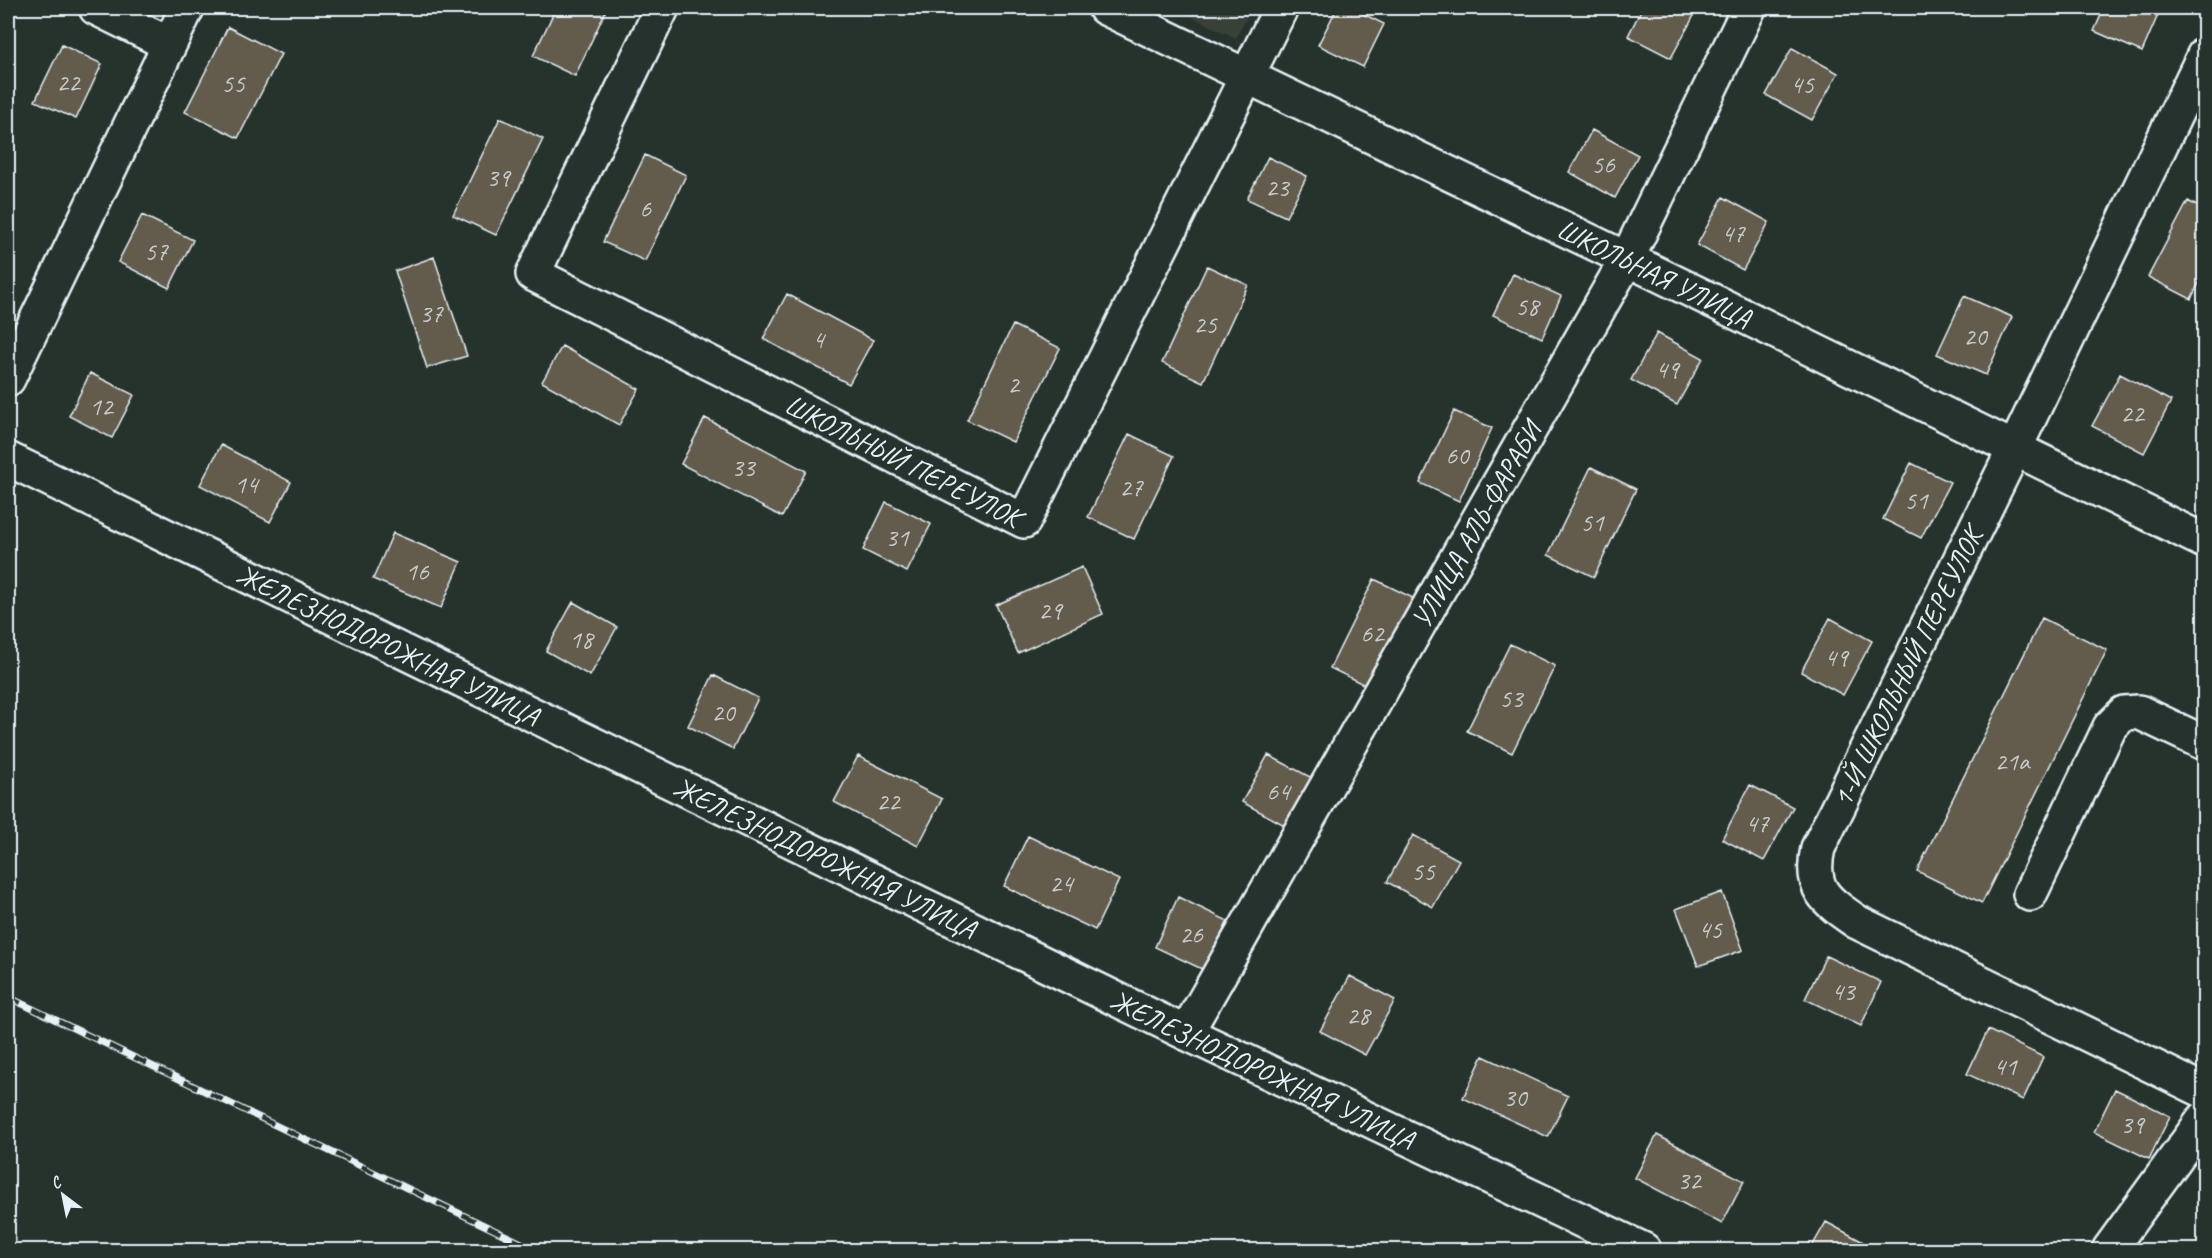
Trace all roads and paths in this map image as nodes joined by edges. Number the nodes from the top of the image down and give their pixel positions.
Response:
1 (96, 8) edge
2 (187, 8) edge
3 (662, 8) edge
4 (1105, 8) edge
5 (1281, 8) edge
6 (1749, 8) edge
7 (169, 44) junction
8 (2205, 55) edge
9 (1247, 76) junction
10 (1627, 259) junction
11 (8, 379) edge
12 (2014, 450) junction
13 (8, 459) edge
14 (2205, 541) edge
15 (2205, 743) edge
16 (2030, 894) dead end
17 (1186, 1033) junction
18 (2205, 1091) edge
19 (2205, 1119) edge
20 (1644, 1251) edge
21 (2109, 1251) edge

1 - 7 street
2 - 7 street
3 - 9 street, ШКОЛЬНЫЙ ПЕРЕУЛОК
4 - 9 street, ШКОЛЬНАЯ УЛИЦА
5 - 9 street, ШКОЛЬНЫЙ ПЕРЕУЛОК
6 - 10 street, УЛИЦА АЛЬ-ФАРАБИ
7 - 11 street
8 - 12 street, 1-Й ШКОЛЬНЫЙ ПЕРЕУЛОК
9 - 10 street, ШКОЛЬНАЯ УЛИЦА
10 - 12 street, ШКОЛЬНАЯ УЛИЦА
10 - 17 street, УЛИЦА АЛЬ-ФАРАБИ
12 - 14 street, ШКОЛЬНАЯ УЛИЦА
12 - 18 street, 1-Й ШКОЛЬНЫЙ ПЕРЕУЛОК
13 - 17 street, ЖЕЛЕЗНОДОРОЖНАЯ УЛИЦА
15 - 16 street
17 - 20 street, ЖЕЛЕЗНОДОРОЖНАЯ УЛИЦА
19 - 21 street

